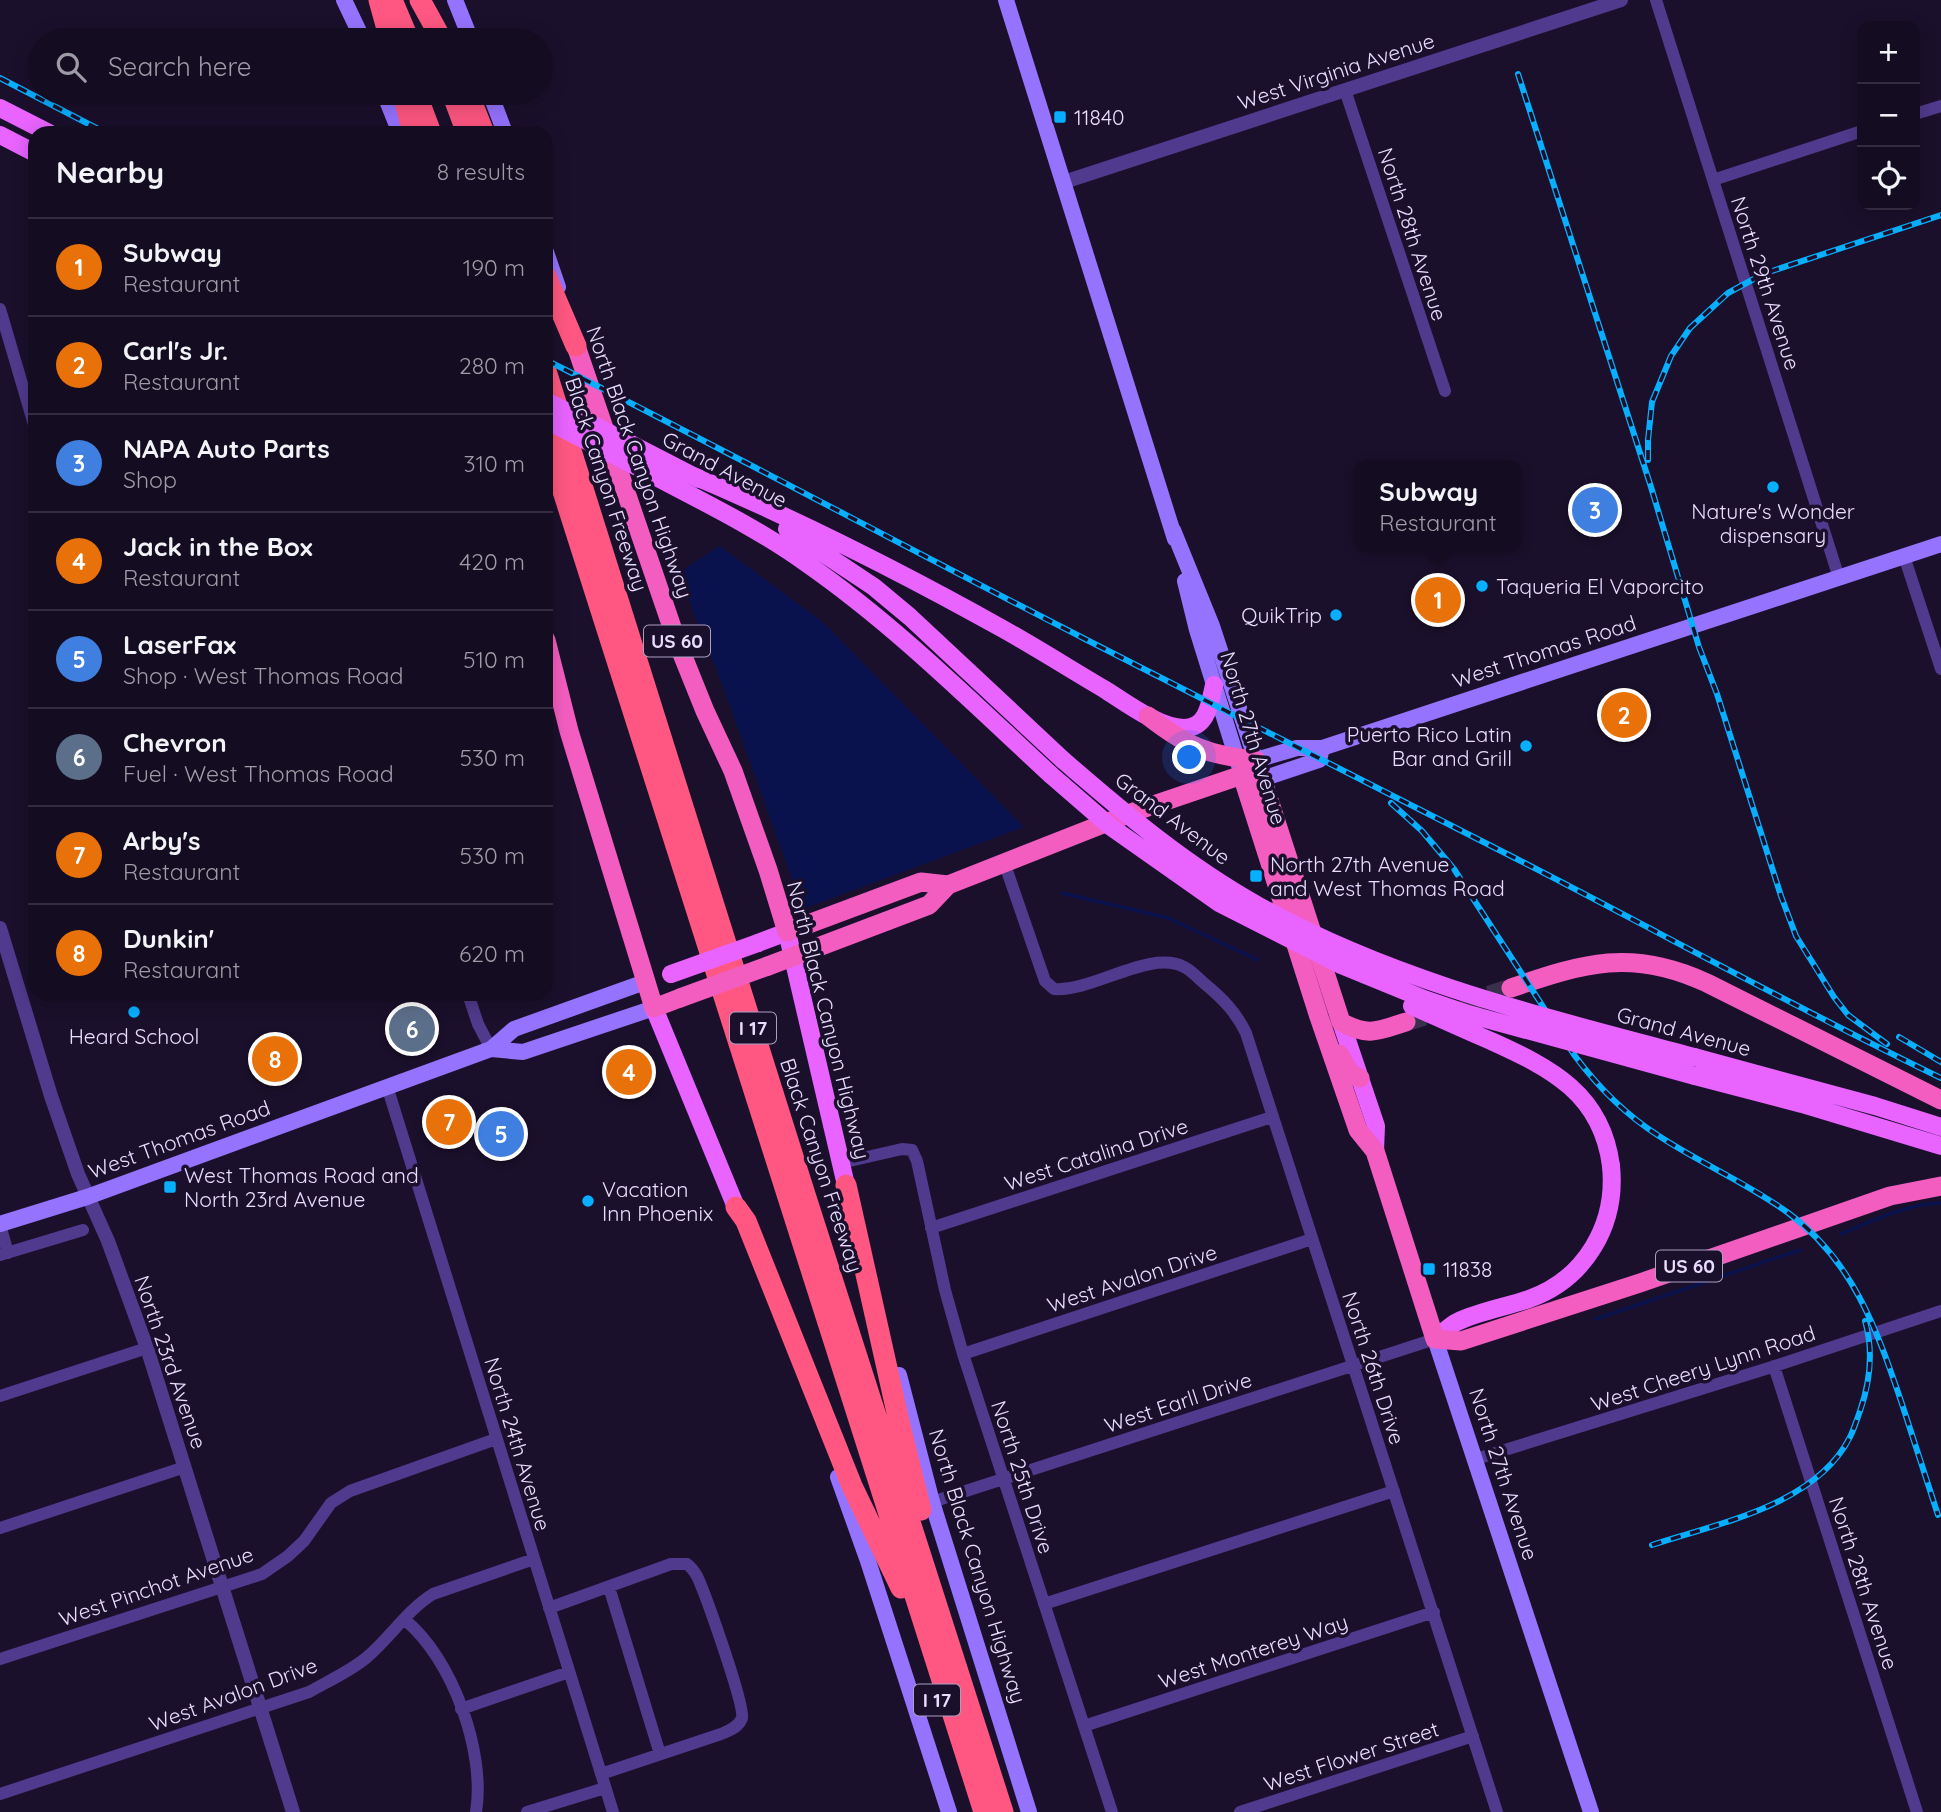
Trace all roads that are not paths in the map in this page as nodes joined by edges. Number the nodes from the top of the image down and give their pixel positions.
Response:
1 (344, 0) edge
2 (379, 0) edge
3 (392, 0) edge
4 (418, 0) edge
5 (455, 0) edge
6 (1006, 0) edge
7 (1621, 0) edge
8 (1656, 0) edge
9 (357, 28) edge
10 (387, 28) edge
11 (390, 28) edge
12 (404, 28) edge
13 (428, 28) edge
14 (435, 28) edge
15 (466, 28) edge
16 (1345, 90) junction
17 (389, 105) edge
18 (406, 105) edge
19 (420, 105) edge
20 (434, 105) edge
21 (456, 105) edge
22 (473, 105) edge
23 (494, 105) edge
24 (1941, 106) edge
25 (0, 108) edge
26 (1920, 112) edge
27 (35, 126) edge
28 (397, 126) edge
29 (411, 126) edge
30 (428, 126) edge
31 (442, 126) edge
32 (464, 126) edge
33 (481, 126) edge
34 (502, 126) edge
35 (1857, 133) edge
36 (0, 135) edge
37 (28, 149) edge
38 (1713, 180) junction
39 (1065, 183) junction
40 (553, 274) edge
41 (553, 292) edge
42 (0, 309) edge
43 (576, 346) junction
44 (1445, 391) dead end
45 (553, 394) edge
46 (28, 404) edge
47 (553, 405) edge
48 (553, 424) edge
49 (553, 460) edge
50 (689, 474) junction
51 (553, 496) edge
52 (1173, 530) junction
53 (1941, 544) edge
54 (1904, 556) junction
55 (1839, 578) junction
56 (553, 668) edge
57 (1941, 669) edge
58 (1214, 685) junction
59 (1148, 716) junction
60 (1249, 768) junction
61 (1004, 862) junction
62 (948, 885) junction
63 (1233, 912) junction
64 (0, 928) edge
65 (787, 932) junction
66 (793, 957) junction
67 (645, 982) junction
68 (1511, 988) tunnel mouth
69 (470, 1001) edge
70 (654, 1008) junction
71 (1318, 1017) junction
72 (1341, 1022) junction
73 (1406, 1022) tunnel mouth
74 (491, 1049) junction
75 (1360, 1078) junction
76 (387, 1086) junction
77 (1941, 1100) edge
78 (1272, 1117) junction
79 (1941, 1127) edge
80 (1941, 1146) edge
81 (1375, 1151) junction
82 (841, 1163) junction
83 (846, 1185) junction
84 (1941, 1186) edge
85 (87, 1196) junction
86 (736, 1207) junction
87 (0, 1225) edge
88 (931, 1228) junction
89 (83, 1230) dead end
90 (1312, 1239) junction
91 (4, 1254) edge
92 (1941, 1311) edge
93 (1436, 1339) junction
94 (148, 1348) junction
95 (963, 1354) junction
96 (1353, 1366) junction
97 (1774, 1366) junction
98 (0, 1396) edge
99 (496, 1439) junction
100 (1476, 1459) junction
101 (185, 1467) junction
102 (1003, 1478) junction
103 (1394, 1491) junction
104 (932, 1502) junction
105 (0, 1528) edge
106 (534, 1559) junction
107 (609, 1587) junction
108 (223, 1588) junction
109 (901, 1588) junction
110 (1044, 1604) junction
111 (938, 1605) junction
112 (549, 1608) junction
113 (1434, 1612) junction
114 (405, 1620) junction
115 (0, 1658) edge
116 (569, 1672) junction
117 (260, 1709) junction
118 (461, 1709) junction
119 (1084, 1726) junction
120 (1473, 1736) junction
121 (660, 1754) junction
122 (601, 1774) junction
123 (605, 1788) junction
124 (0, 1794) edge
125 (293, 1812) edge
126 (476, 1812) edge
127 (527, 1812) edge
128 (613, 1812) edge
129 (949, 1812) edge
130 (972, 1812) edge
131 (984, 1812) edge
132 (1003, 1812) edge
133 (1029, 1812) edge
134 (1112, 1812) edge
135 (1240, 1812) edge
136 (1497, 1812) edge
137 (1591, 1812) edge
138 (1917, 1812) edge

1 - 9 main road
2 - 10 highway
2 - 11 highway
3 - 12 highway
4 - 13 highway
4 - 14 highway
5 - 15 main road
6 - 39 main road, North 27th Avenue
7 - 16 street, West Virginia Avenue
8 - 38 street, North 29th Avenue
16 - 39 street, West Virginia Avenue
16 - 44 street, North 28th Avenue
17 - 28 main road
18 - 29 highway
19 - 30 highway
20 - 31 highway
21 - 32 highway
22 - 33 highway
23 - 34 main road
24 - 26 street
25 - 27 main road
35 - 38 street
36 - 37 main road
38 - 55 street, North 29th Avenue
39 - 52 main road, North 27th Avenue
40 - 43 main road, North Black Canyon Highway
41 - 43 highway
42 - 46 street
43 - 65 highway, North Black Canyon Highway / US 60
45 - 111 highway, Black Canyon Freeway / I 17
47 - 50 main road, Grand Avenue, bridge
48 - 63 main road, Grand Avenue, bridge
49 - 131 highway
50 - 59 main road
50 - 79 main road, Grand Avenue, bridge
51 - 109 highway, I 17
52 - 58 main road, North 27th Avenue
52 - 60 main road, North 27th Avenue
53 - 54 main road, West Thomas Road
54 - 55 main road, West Thomas Road
54 - 57 street
55 - 60 main road, West Thomas Road
56 - 67 highway
58 - 59 main road
58 - 60 main road, North 27th Avenue
59 - 60 highway
60 - 61 highway, West Thomas Road
60 - 71 highway, North 27th Avenue
60 - 72 highway, North 27th Avenue
61 - 62 highway, West Thomas Road
61 - 78 street, North 26th Drive
62 - 65 highway, West Thomas Road
62 - 66 highway, West Thomas Road
63 - 80 main road, Grand Avenue, bridge
63 - 93 main road, bridge
64 - 85 street, North 23rd Avenue
65 - 66 main road, North Black Canyon Highway
65 - 67 main road, West Thomas Road, bridge
66 - 70 highway, West Thomas Road, bridge
66 - 82 main road, North Black Canyon Highway
67 - 70 highway
67 - 74 main road, West Thomas Road
68 - 77 highway
69 - 74 street
70 - 74 main road, West Thomas Road
70 - 86 main road
71 - 75 highway
71 - 81 highway, North 27th Avenue
72 - 73 highway
72 - 75 main road, North 27th Avenue
74 - 76 main road, West Thomas Road
75 - 81 main road, North 27th Avenue
76 - 85 main road, West Thomas Road
76 - 99 street, North 24th Avenue
78 - 88 street, West Catalina Drive
78 - 90 street, North 26th Drive
81 - 93 highway, North 27th Avenue
82 - 83 main road, North Black Canyon Highway
82 - 88 street, North 25th Drive
83 - 104 main road, North Black Canyon Highway
83 - 111 highway
84 - 93 highway, US 60
85 - 87 main road, West Thomas Road
85 - 94 street, North 23rd Avenue
86 - 109 highway
86 - 129 main road
87 - 91 street, West Thomas Road
88 - 95 street, North 25th Drive
89 - 91 street, West Thomas Road
90 - 95 street, West Avalon Drive
90 - 96 street, North 26th Drive
92 - 97 street, West Cheery Lynn Road
93 - 96 street, West Earll Drive
93 - 100 main road, North 27th Avenue
94 - 98 street
94 - 101 street, North 23rd Avenue
95 - 102 street, North 25th Drive
96 - 102 street, West Earll Drive
96 - 103 street, North 26th Drive
97 - 100 street, West Cheery Lynn Road
97 - 138 street, North 28th Avenue
99 - 106 street, North 24th Avenue
99 - 108 street, West Pinchot Avenue
100 - 137 main road, North 27th Avenue
101 - 105 street
101 - 108 street, North 23rd Avenue
102 - 104 street, West Earll Drive
102 - 110 street, North 25th Drive
103 - 110 street
103 - 113 street, North 26th Drive
104 - 133 main road, North Black Canyon Highway
106 - 112 street, North 24th Avenue
106 - 114 street, West Avalon Drive
107 - 112 street
107 - 121 street
107 - 121 street
108 - 115 street, West Pinchot Avenue
108 - 117 street, North 23rd Avenue
109 - 130 highway, I 17
110 - 119 street, North 25th Drive
111 - 132 highway, Black Canyon Freeway / I 17
112 - 116 street, North 24th Avenue
113 - 119 street, West Monterey Way
113 - 120 street, North 26th Drive
114 - 117 street, West Avalon Drive
114 - 118 street
116 - 118 street
116 - 122 street, North 24th Avenue
117 - 124 street, West Avalon Drive
117 - 125 street, North 23rd Avenue
118 - 126 street
119 - 134 street, North 25th Drive
120 - 135 street, West Flower Street
120 - 136 street, North 26th Drive
121 - 122 street
122 - 123 street, North 24th Avenue
123 - 127 street
123 - 128 street, North 24th Avenue

